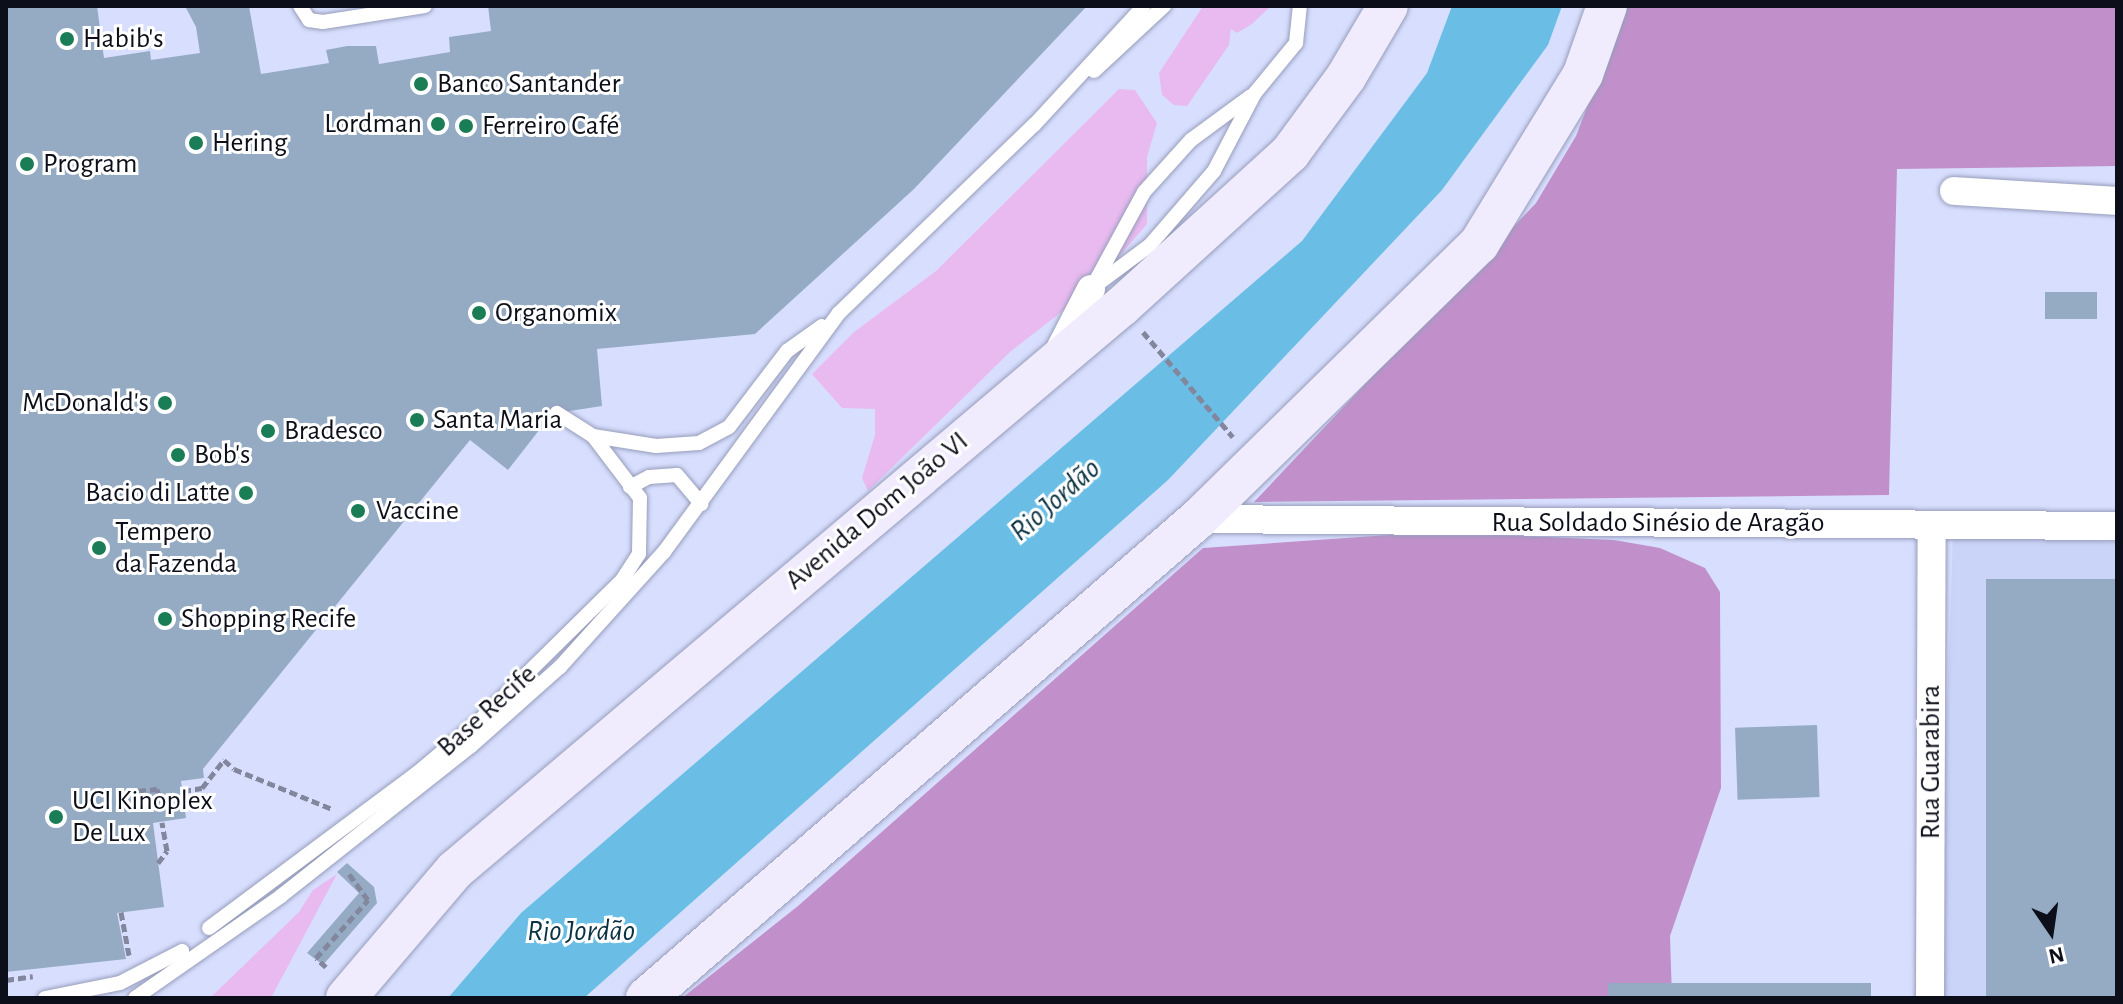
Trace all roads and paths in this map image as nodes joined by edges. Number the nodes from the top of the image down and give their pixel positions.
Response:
1 (300, 6) edge
2 (425, 6) edge
3 (1134, 6) edge
4 (1144, 6) edge
5 (1164, 6) edge
6 (1388, 6) edge
7 (1607, 6) edge
8 (1303, 11) edge
9 (1108, 42) junction
10 (1255, 93) junction
11 (1034, 125) junction
12 (1954, 191) dead end
13 (2117, 201) edge
14 (1091, 289) junction
15 (839, 313) junction
16 (1145, 334) dead end
17 (1055, 359) junction
18 (557, 413) dead end
19 (1230, 433) dead end
20 (593, 436) junction
21 (630, 487) junction
22 (701, 504) junction
23 (1198, 519) junction
24 (1932, 526) junction
25 (2117, 526) edge
26 (138, 791) dead end
27 (183, 791) dead end
28 (159, 795) dead end
29 (352, 817) junction
30 (162, 822) dead end
31 (158, 863) dead end
32 (344, 868) dead end
33 (121, 912) dead end
34 (209, 928) dead end
35 (182, 951) dead end
36 (124, 964) dead end
37 (50, 974) dead end
38 (6, 980) edge
39 (348, 995) edge
40 (45, 998) edge
41 (135, 998) edge
42 (646, 998) edge
43 (1930, 998) edge

1 - 2 lane
3 - 9 lane
4 - 9 lane
5 - 11 lane
6 - 17 main road, Avenida Dom João VI
7 - 23 main road
8 - 10 lane
9 - 11 lane
10 - 14 lane
10 - 14 lane
11 - 15 lane
12 - 13 street
14 - 17 street
15 - 20 lane, Base Recife
15 - 22 lane
16 - 19 path
17 - 39 main road, Avenida Dom João VI
18 - 20 lane, Base Recife
20 - 21 lane, Base Recife
21 - 22 lane
21 - 29 lane, Base Recife
22 - 41 lane
23 - 24 street, Rua Soldado Sinésio de Aragão
23 - 42 main road
24 - 25 street, Rua Soldado Sinésio de Aragão
24 - 43 street, Rua Guarabira
26 - 28 path
27 - 29 path
29 - 34 lane, Base Recife
30 - 31 path
32 - 39 path
33 - 36 path
35 - 40 lane
37 - 38 path

